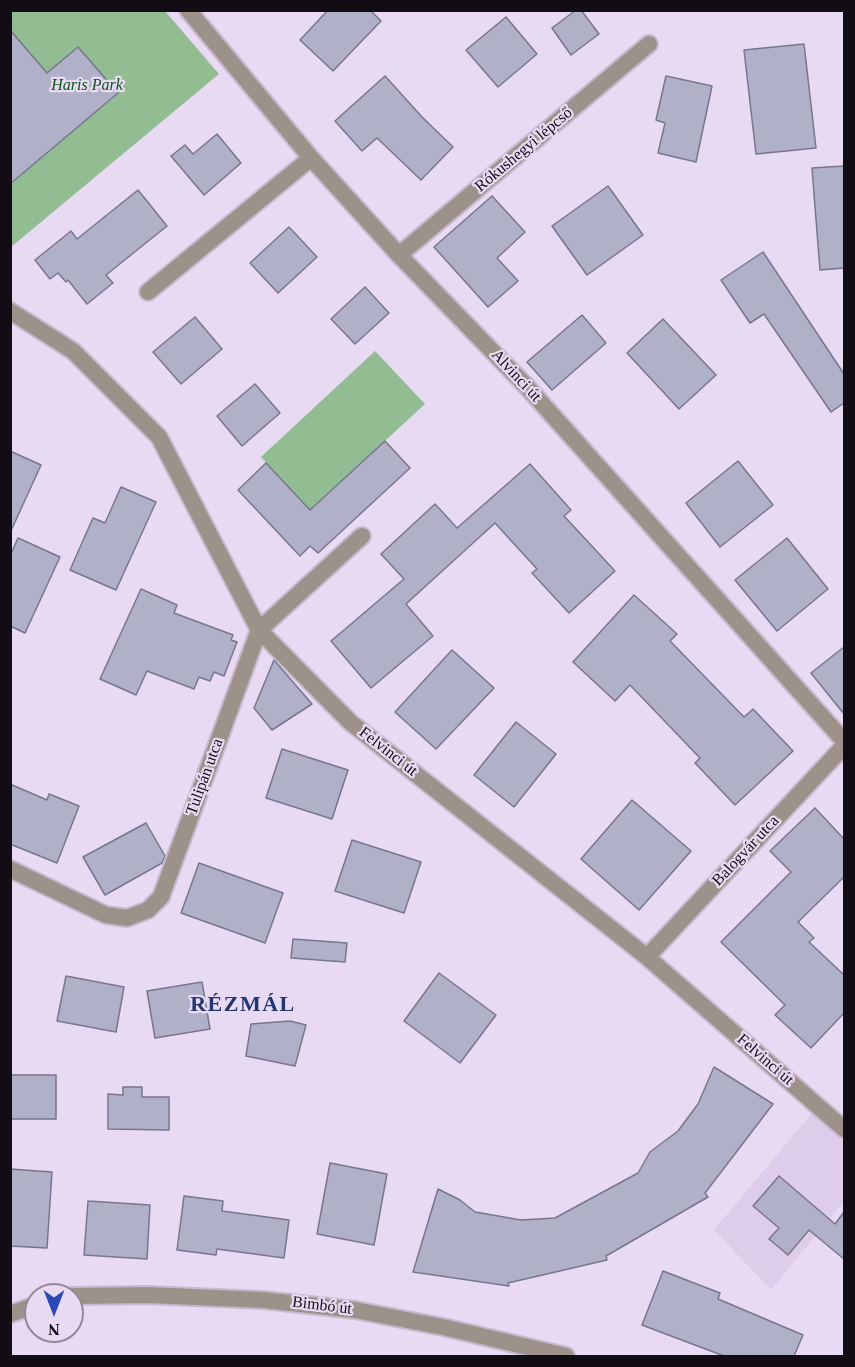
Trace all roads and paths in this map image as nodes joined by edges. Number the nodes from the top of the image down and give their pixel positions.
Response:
1 (188, 10) edge
2 (649, 44) dead end
3 (311, 158) junction
4 (399, 255) junction
5 (148, 292) dead end
6 (10, 311) edge
7 (362, 536) dead end
8 (259, 630) junction
9 (844, 741) edge
10 (844, 746) edge
11 (10, 869) edge
12 (647, 957) junction
13 (844, 1129) edge
14 (84, 1296) edge
15 (566, 1356) edge

1 - 3 street, Alvinci út
2 - 4 street, Rókushegyi lépcső
3 - 4 street, Alvinci út
3 - 5 street
4 - 9 street, Alvinci út
6 - 8 street, Felvinci út
7 - 8 street, Tulipán utca
8 - 11 street, Tulipán utca
8 - 12 street, Felvinci út
10 - 12 street, Balogvár utca
12 - 13 street, Felvinci út
14 - 15 street, Bimbó út

